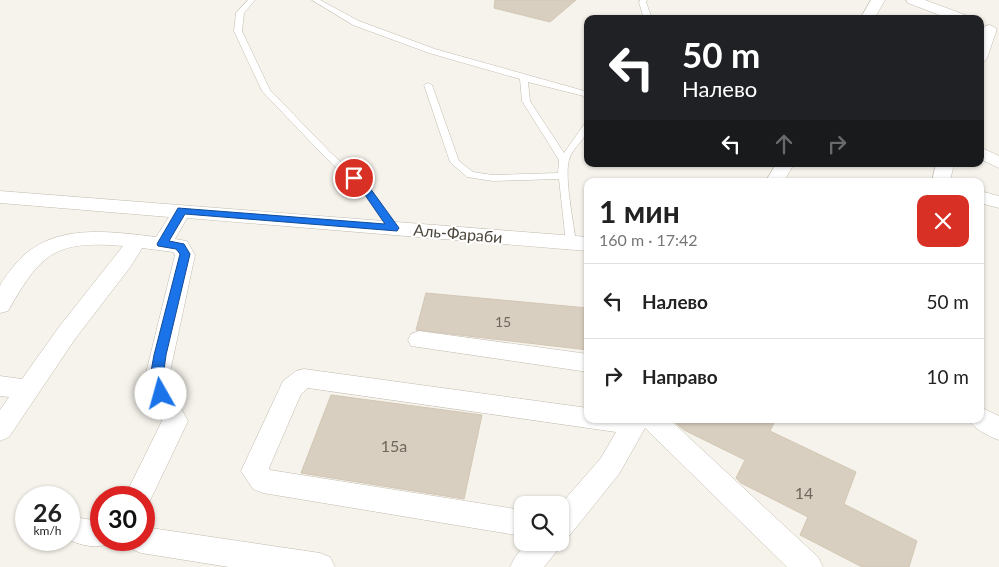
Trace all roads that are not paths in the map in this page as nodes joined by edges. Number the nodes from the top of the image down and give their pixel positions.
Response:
1 (252, 0) edge
2 (315, 0) edge
3 (644, 0) edge
4 (878, 0) edge
5 (913, 0) edge
6 (647, 15) edge
7 (869, 15) edge
8 (952, 15) edge
9 (990, 29) edge
10 (984, 46) edge
11 (524, 78) junction
12 (428, 85) dead end
13 (584, 94) edge
14 (584, 131) edge
15 (984, 154) edge
16 (564, 160) junction
17 (999, 163) edge
18 (783, 167) edge
19 (562, 176) junction
20 (777, 178) edge
21 (0, 197) edge
22 (984, 198) edge
23 (999, 202) edge
24 (182, 211) junction
25 (393, 228) junction
26 (136, 241) junction
27 (579, 243) edge
28 (162, 244) junction
29 (0, 305) edge
30 (419, 340) dead end
31 (584, 362) edge
32 (0, 386) edge
33 (30, 389) junction
34 (584, 417) edge
35 (984, 420) edge
36 (640, 423) edge
37 (643, 423) edge
38 (999, 429) edge
39 (0, 430) edge
40 (143, 486) edge
41 (569, 515) edge
42 (514, 522) edge
43 (155, 542) edge
44 (538, 551) edge
45 (320, 567) edge
46 (525, 567) edge
47 (808, 567) edge

1 - 25 lane
2 - 11 lane
3 - 6 lane
4 - 7 street
5 - 8 street
9 - 10 street
11 - 13 lane
11 - 16 lane
12 - 19 lane
14 - 16 lane
15 - 17 street
16 - 19 lane
18 - 20 street
19 - 27 lane
21 - 24 street, Аль-Фараби
22 - 23 street
24 - 25 street, Аль-Фараби
24 - 28 street
25 - 27 street, Аль-Фараби
26 - 28 street
26 - 29 street
26 - 33 street
28 - 40 street
30 - 31 street
32 - 33 street
33 - 39 street
34 - 42 street
35 - 38 street
36 - 41 street
37 - 47 street
43 - 45 street
44 - 46 street

